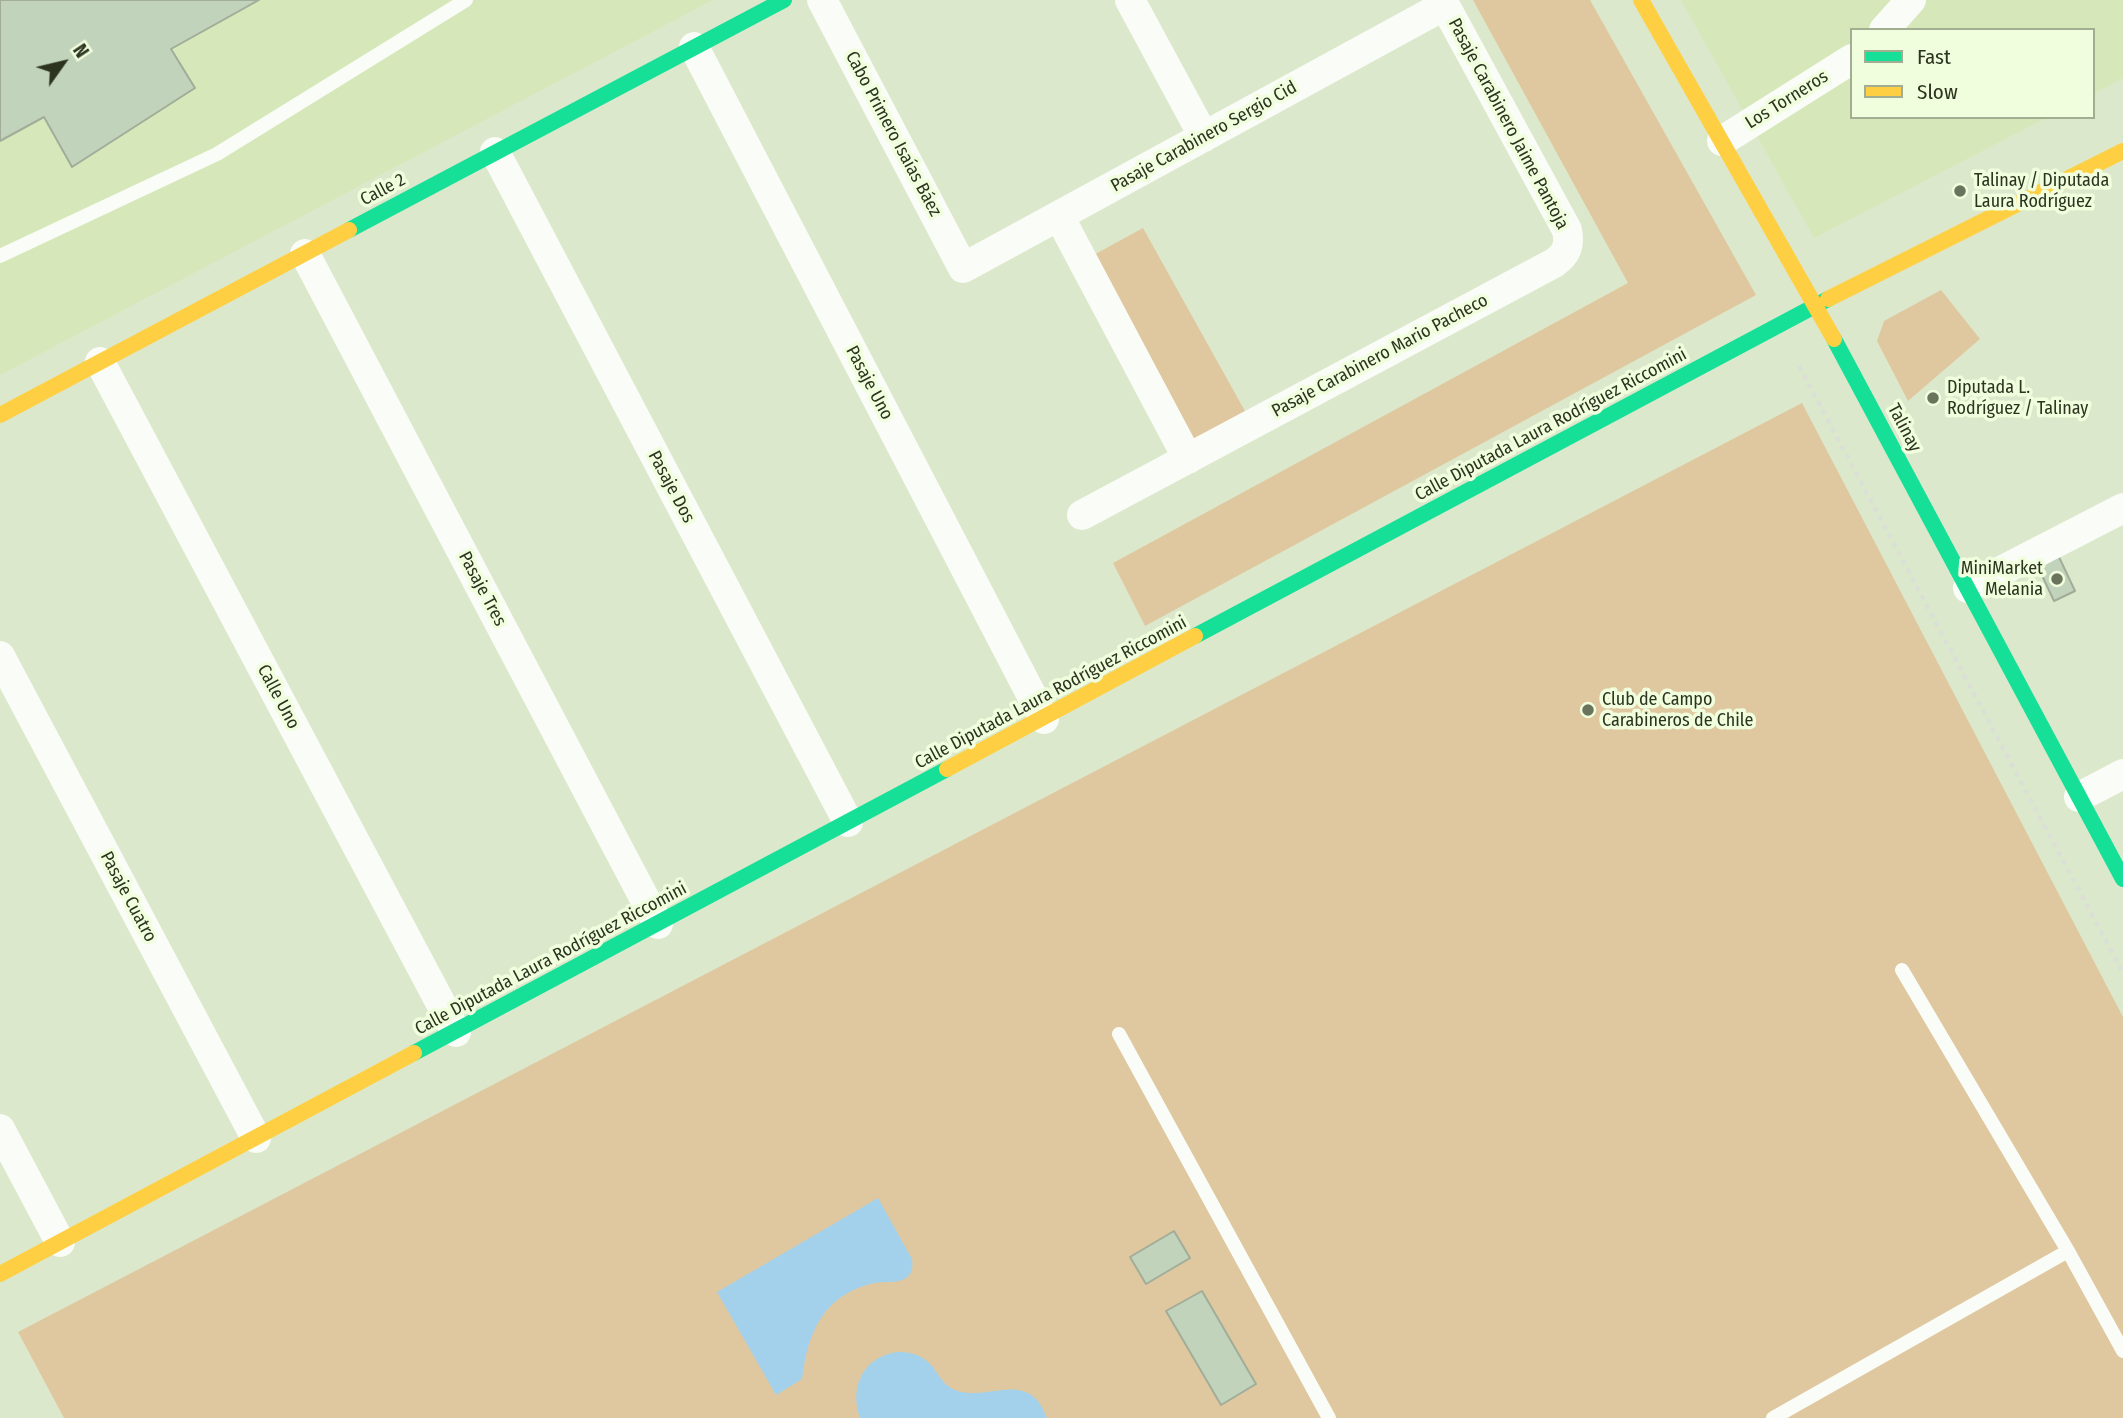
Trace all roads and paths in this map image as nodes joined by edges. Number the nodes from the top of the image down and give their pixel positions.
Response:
1 (466, 0) edge
2 (784, 0) edge
3 (822, 0) edge
4 (1130, 0) edge
5 (1642, 0) edge
6 (1911, 0) edge
7 (1444, 2) edge
8 (1886, 28) edge
9 (694, 47) junction
10 (1850, 60) edge
11 (1204, 137) junction
12 (1722, 141) junction
13 (2123, 151) edge
14 (495, 152) junction
15 (1059, 216) junction
16 (1567, 249) joint
17 (305, 254) junction
18 (0, 256) edge
19 (963, 268) joint
20 (1816, 305) junction
21 (100, 362) junction
22 (1799, 366) dead end
23 (0, 415) edge
24 (1188, 459) junction
25 (2123, 508) edge
26 (1082, 516) dead end
27 (1968, 588) junction
28 (0, 656) edge
29 (1044, 719) junction
30 (2123, 774) edge
31 (2079, 797) junction
32 (848, 822) junction
33 (2123, 879) edge
34 (658, 923) junction
35 (1902, 970) dead end
36 (2123, 973) edge
37 (456, 1032) junction
38 (1119, 1034) dead end
39 (0, 1129) edge
40 (256, 1138) junction
41 (60, 1242) junction
42 (2068, 1251) junction
43 (0, 1274) edge
44 (2123, 1351) edge
45 (1329, 1418) edge
46 (1773, 1418) edge

1 - 18 lane
2 - 9 main road, Calle 2
3 - 19 street, Cabo Primero Isaías Báez
4 - 11 street
5 - 12 main road, Talinay
6 - 8 street
7 - 11 street, Pasaje Carabinero Sergio Cid
7 - 16 street, Pasaje Carabinero Jaime Pantoja
9 - 14 main road, Calle 2
9 - 29 street, Pasaje Uno
10 - 12 street, Los Torneros
11 - 15 street, Pasaje Carabinero Sergio Cid
12 - 20 main road, Talinay
13 - 20 main road, Calle Diputada Laura Rodríguez Riccomini
14 - 17 main road, Calle 2
14 - 32 street, Pasaje Dos
15 - 19 street, Pasaje Carabinero Sergio Cid
15 - 24 street
16 - 24 street, Pasaje Carabinero Mario Pacheco
17 - 21 main road, Calle 2
17 - 34 street, Pasaje Tres
20 - 27 main road, Talinay
20 - 29 main road, Calle Diputada Laura Rodríguez Riccomini
21 - 23 main road, Calle 2
21 - 37 street, Calle Uno
22 - 36 path
24 - 26 street, Pasaje Carabinero Mario Pacheco
25 - 27 street
27 - 31 main road, Talinay
28 - 40 street, Pasaje Cuatro
29 - 32 main road, Calle Diputada Laura Rodríguez Riccomini
30 - 31 street
31 - 33 main road, Talinay
32 - 34 main road, Calle Diputada Laura Rodríguez Riccomini
34 - 37 main road, Calle Diputada Laura Rodríguez Riccomini
35 - 42 lane
37 - 40 main road, Calle Diputada Laura Rodríguez Riccomini
38 - 45 lane
39 - 41 street
40 - 41 main road, Calle Diputada Laura Rodríguez Riccomini
41 - 43 main road, Calle Diputada Laura Rodríguez Riccomini
42 - 44 lane
42 - 46 lane

